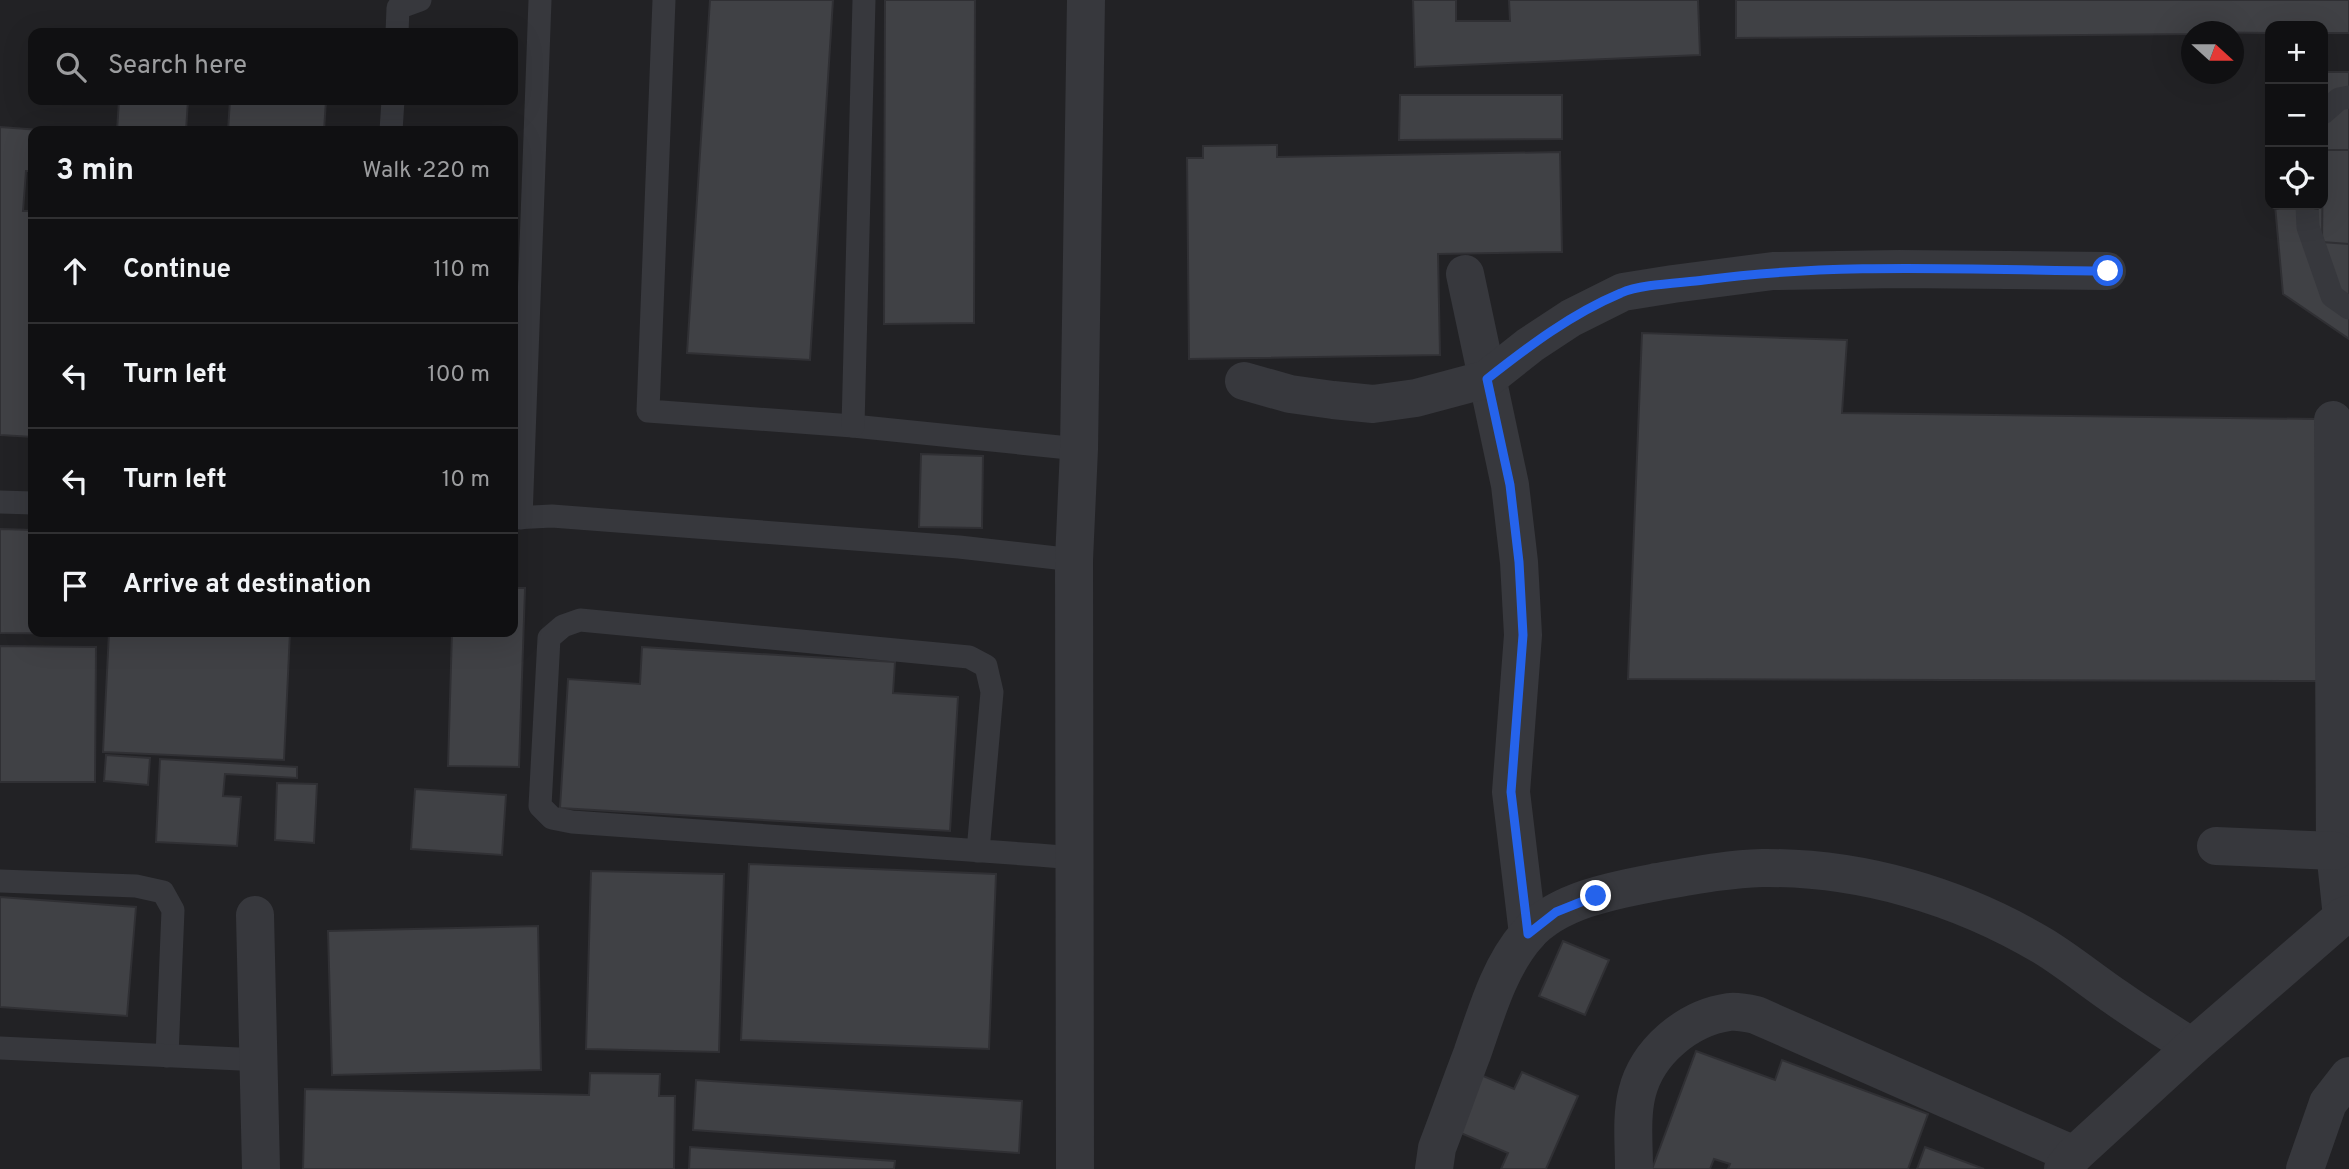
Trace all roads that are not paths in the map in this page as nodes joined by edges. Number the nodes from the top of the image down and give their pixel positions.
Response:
1 (420, 0) edge
2 (540, 0) edge
3 (664, 0) edge
4 (864, 0) edge
5 (1086, 0) edge
6 (397, 28) edge
7 (2349, 97) edge
8 (393, 105) edge
9 (2328, 109) edge
10 (391, 126) edge
11 (2307, 210) edge
12 (2108, 271) dead end
13 (1465, 274) dead end
14 (2349, 307) edge
15 (1487, 379) junction
16 (1244, 382) dead end
17 (2333, 419) dead end
18 (853, 426) junction
19 (1079, 449) junction
20 (518, 495) edge
21 (0, 502) edge
22 (28, 503) edge
23 (518, 518) edge
24 (1074, 561) junction
25 (2216, 846) dead end
26 (978, 851) junction
27 (2335, 851) junction
28 (1075, 858) junction
29 (0, 881) edge
30 (256, 915) dead end
31 (2346, 915) edge
32 (1528, 934) junction
33 (2192, 1047) junction
34 (0, 1048) edge
35 (167, 1056) junction
36 (259, 1060) junction
37 (2349, 1076) edge
38 (2068, 1162) edge
39 (261, 1169) edge
40 (1075, 1169) edge
41 (1434, 1169) edge
42 (1634, 1169) edge
43 (2305, 1169) edge

1 - 6 lane
2 - 20 lane
3 - 18 lane
4 - 18 lane
5 - 19 street
7 - 9 lane
8 - 10 lane
11 - 14 lane
12 - 15 street
13 - 15 street
15 - 16 street
15 - 32 street
17 - 27 street
18 - 19 lane
19 - 24 street
21 - 22 lane
23 - 24 lane
24 - 28 street
25 - 27 street
26 - 26 lane
26 - 28 lane
27 - 31 street
28 - 40 street
29 - 35 lane
30 - 36 street
31 - 33 street
32 - 33 street
32 - 41 street
33 - 38 street
34 - 35 lane
35 - 36 lane
36 - 39 street
37 - 43 street
38 - 42 street

